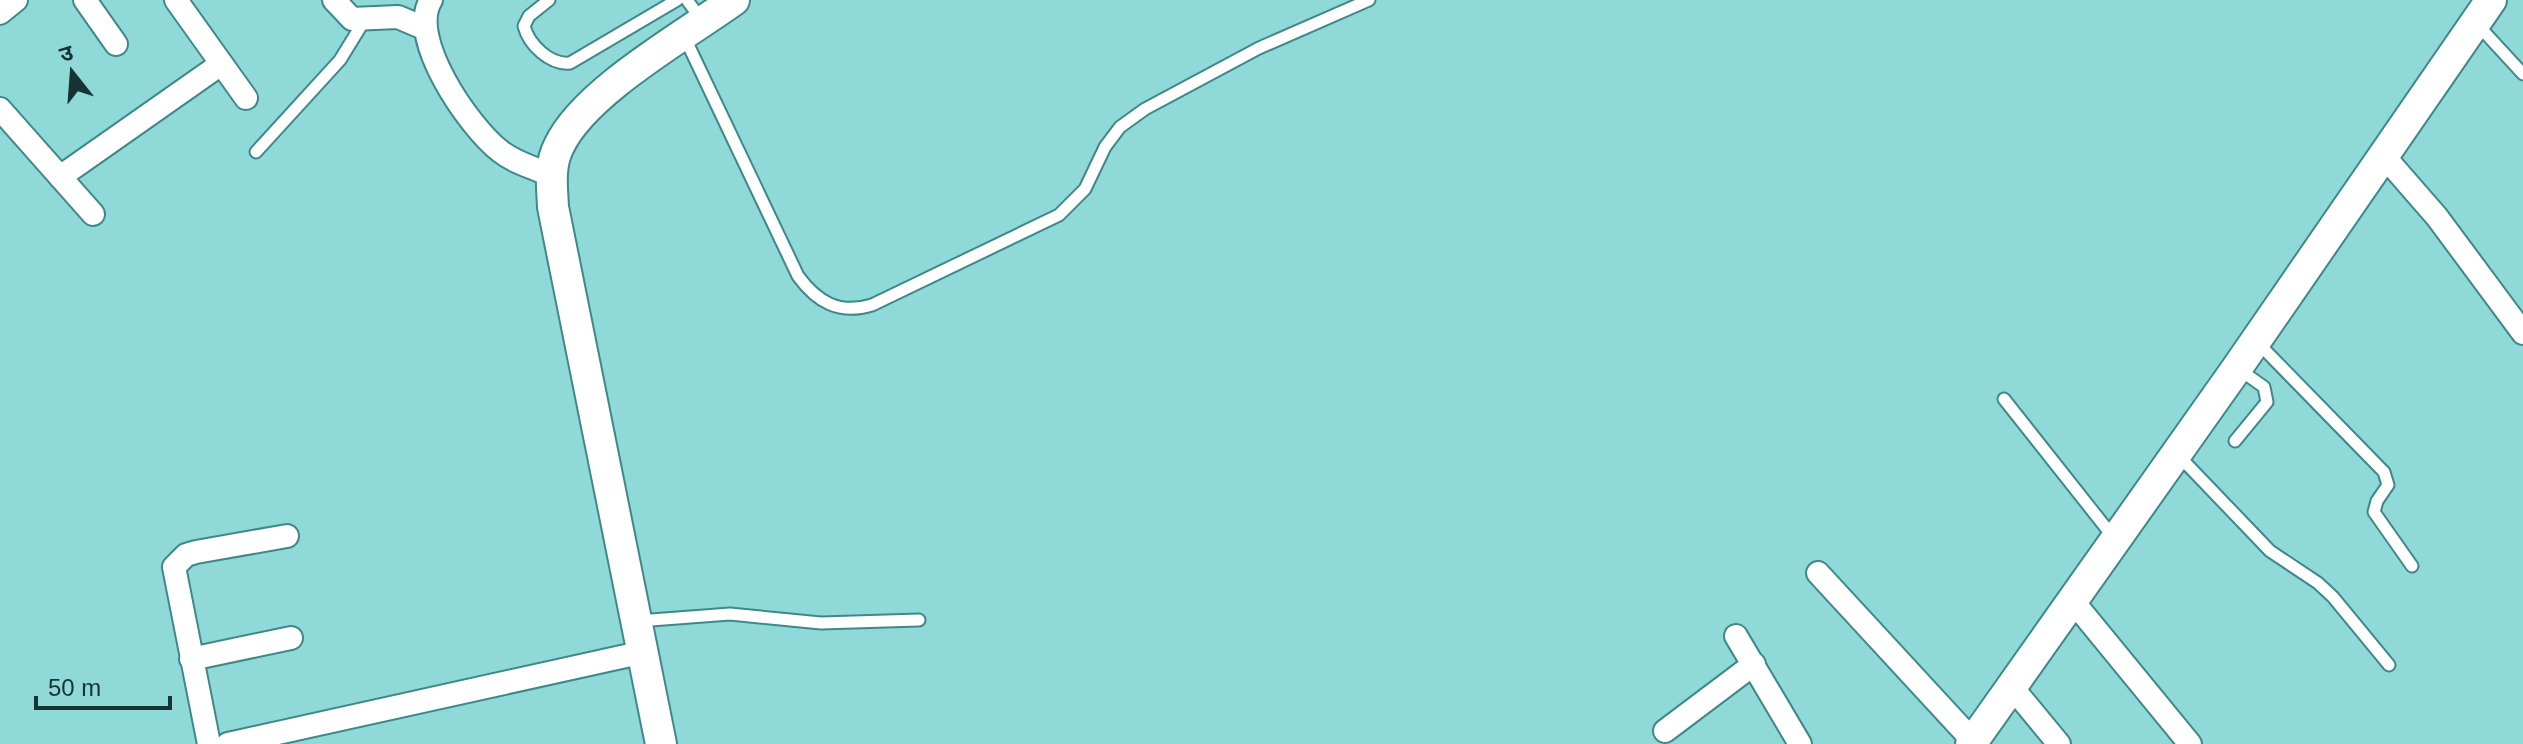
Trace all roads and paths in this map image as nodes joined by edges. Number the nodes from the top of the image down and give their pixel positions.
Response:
1 (16, 0) edge
2 (85, 0) edge
3 (176, 0) edge
4 (334, 0) edge
5 (431, 0) edge
6 (549, 0) edge
7 (677, 0) edge
8 (734, 0) edge
9 (1369, 0) edge
10 (0, 13) edge
11 (691, 19) edge
12 (364, 21) junction
13 (2487, 25) edge
14 (424, 28) junction
15 (116, 44) dead end
16 (221, 64) junction
17 (2523, 74) edge
18 (246, 98) dead end
19 (0, 109) edge
20 (256, 152) dead end
21 (2383, 155) junction
22 (551, 175) junction
23 (60, 177) junction
24 (93, 214) dead end
25 (2523, 333) edge
26 (2265, 350) junction
27 (2247, 375) junction
28 (2004, 399) dead end
29 (2235, 441) dead end
30 (2185, 462) junction
31 (287, 536) dead end
32 (2114, 538) junction
33 (2412, 566) dead end
34 (1818, 573) dead end
35 (2072, 600) junction
36 (919, 620) dead end
37 (638, 621) junction
38 (1736, 636) dead end
39 (291, 638) dead end
40 (644, 652) junction
41 (191, 659) junction
42 (1754, 664) junction
43 (2389, 665) dead end
44 (2021, 698) junction
45 (1665, 731) dead end
46 (1972, 742) edge
47 (209, 744) edge
48 (228, 744) edge
49 (661, 744) edge
50 (1800, 744) edge
51 (2059, 744) edge
52 (2190, 744) edge

1 - 10 street
2 - 15 street
3 - 16 street
4 - 12 street
5 - 14 street
6 - 7 lane
8 - 11 street
9 - 11 lane
11 - 22 street
12 - 14 street
12 - 20 lane
13 - 17 lane
13 - 21 street
14 - 22 street
16 - 18 street
16 - 23 street
19 - 23 street
21 - 25 street
21 - 26 street
22 - 37 street
23 - 24 street
26 - 27 street
26 - 33 lane
27 - 29 lane
27 - 30 street
28 - 32 lane
30 - 32 street
30 - 43 lane
31 - 41 street
32 - 35 street
34 - 46 street
35 - 44 street
35 - 52 street
36 - 37 lane
37 - 40 street
38 - 42 street
39 - 41 street
40 - 48 street
40 - 49 street
41 - 47 street
42 - 45 street
42 - 50 street
44 - 46 street
44 - 51 street

